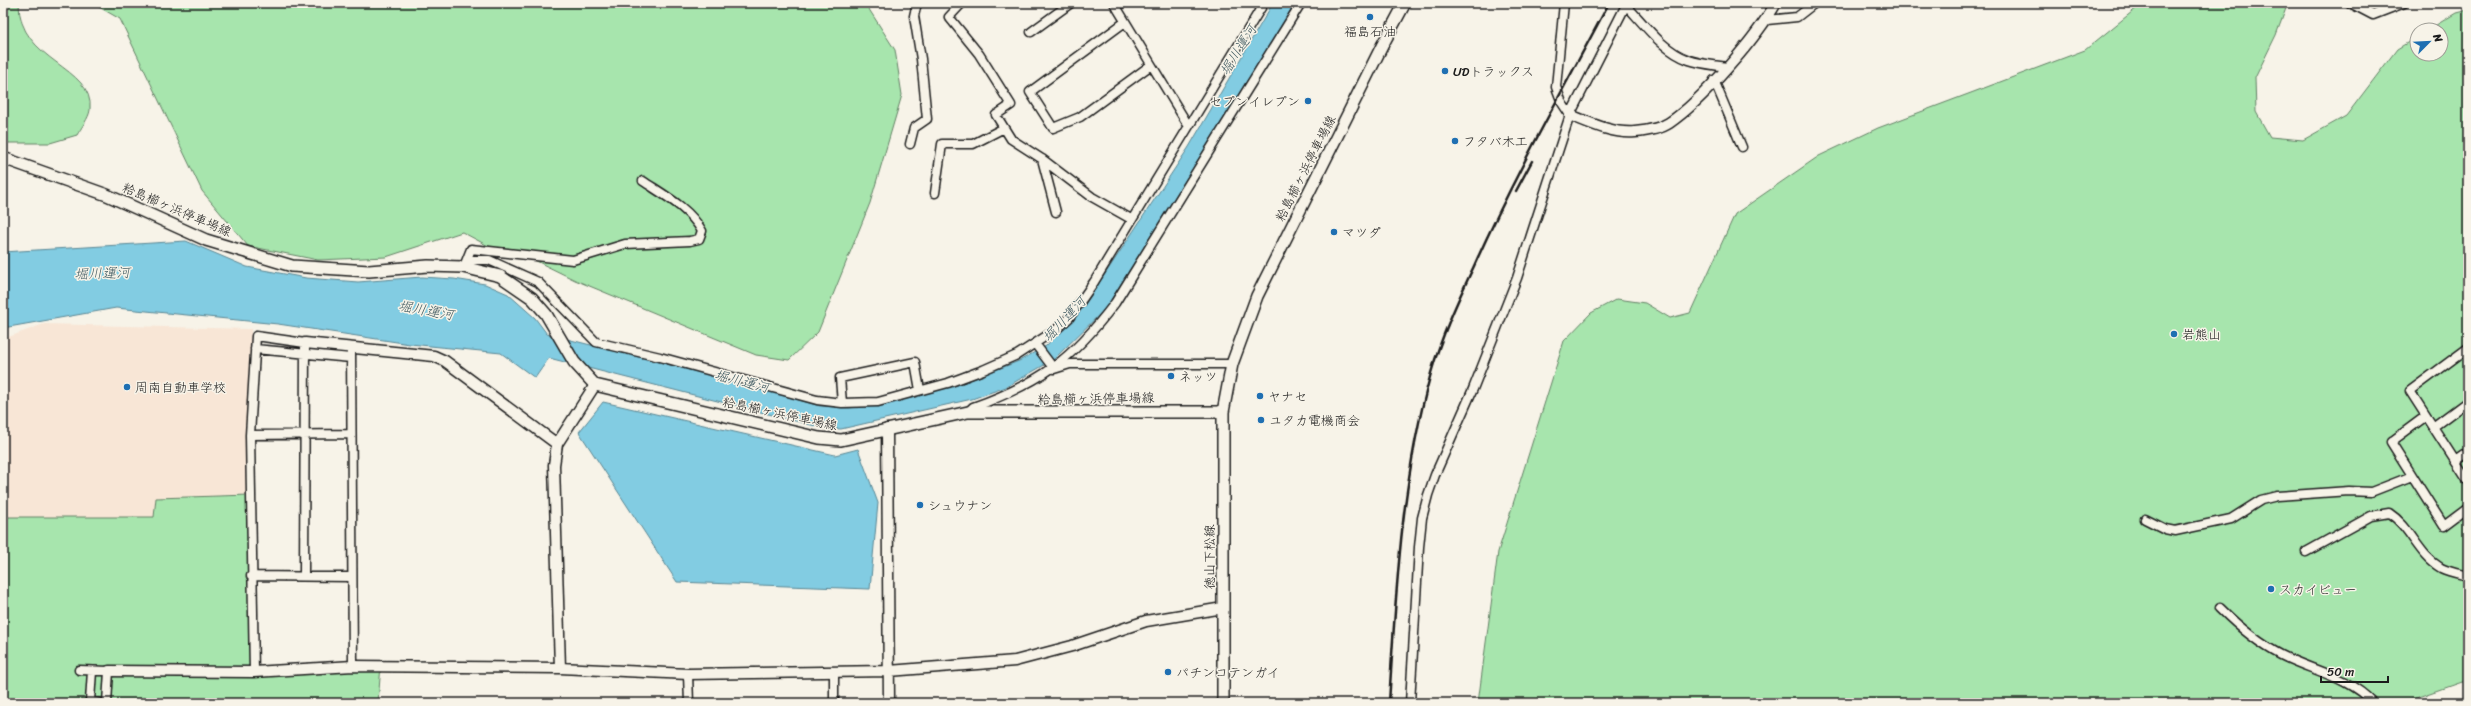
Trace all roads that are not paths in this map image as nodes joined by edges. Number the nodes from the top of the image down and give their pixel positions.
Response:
1 (917, 3) edge
2 (962, 3) edge
3 (1071, 3) edge
4 (1114, 3) edge
5 (1264, 3) edge
6 (1301, 3) edge
7 (1405, 3) edge
8 (1564, 3) edge
9 (1776, 3) edge
10 (1815, 3) edge
11 (2350, 3) edge
12 (2404, 3) edge
13 (1627, 4) edge
14 (1767, 20) junction
15 (1125, 22) junction
16 (1031, 32) dead end
17 (1151, 65) junction
18 (1726, 67) junction
19 (1714, 80) junction
20 (1570, 115) junction
21 (1188, 125) junction
22 (1004, 128) junction
23 (910, 144) dead end
24 (1742, 147) dead end
25 (3, 158) edge
26 (1042, 159) junction
27 (643, 181) dead end
28 (934, 193) dead end
29 (1056, 212) dead end
30 (1131, 220) junction
31 (465, 263) junction
32 (1037, 346) junction
33 (305, 348) junction
34 (2468, 348) edge
35 (255, 349) junction
36 (351, 353) junction
37 (1232, 364) junction
38 (1052, 367) junction
39 (591, 382) junction
40 (920, 390) junction
41 (2468, 401) edge
42 (842, 403) junction
43 (968, 412) junction
44 (1223, 412) junction
45 (2426, 416) junction
46 (2433, 427) junction
47 (887, 429) junction
48 (303, 434) junction
49 (350, 434) junction
50 (250, 435) junction
51 (557, 444) junction
52 (2468, 452) edge
53 (2455, 461) junction
54 (2412, 476) junction
55 (2468, 481) edge
56 (2468, 508) edge
57 (2145, 519) dead end
58 (2306, 552) dead end
59 (252, 576) junction
60 (304, 576) junction
61 (2468, 576) edge
62 (352, 577) junction
63 (1223, 608) junction
64 (2220, 608) dead end
65 (352, 666) junction
66 (560, 668) junction
67 (79, 670) dead end
68 (92, 671) junction
69 (109, 671) junction
70 (889, 671) junction
71 (254, 672) junction
72 (834, 672) junction
73 (688, 674) junction
74 (101, 703) edge
75 (107, 703) edge
76 (688, 703) edge
77 (834, 703) edge
78 (889, 703) edge
79 (1223, 703) edge
80 (1410, 703) edge
81 (2373, 703) edge

1 - 23 street
2 - 22 street
3 - 16 street
4 - 15 street
5 - 21 street
6 - 38 street
7 - 37 main road, 粭島櫛ヶ浜停車場線
8 - 20 street
9 - 14 street
10 - 14 street
11 - 12 street
13 - 18 street
13 - 20 street
14 - 18 street
15 - 17 street
15 - 17 street
17 - 21 street
18 - 19 street
19 - 20 street
19 - 24 street
20 - 80 street
21 - 30 street
22 - 26 street
22 - 28 street
25 - 31 main road, 粭島櫛ヶ浜停車場線
26 - 29 street
26 - 30 street
27 - 31 street
30 - 32 street
31 - 39 main road, 粭島櫛ヶ浜停車場線
31 - 42 street
32 - 38 street
32 - 40 street
33 - 35 street
33 - 35 street
33 - 36 street
33 - 48 street
34 - 45 street
35 - 50 street
36 - 49 street
36 - 51 street
37 - 38 street
37 - 44 main road, 粭島櫛ヶ浜停車場線
38 - 43 street
39 - 47 main road, 粭島櫛ヶ浜停車場線
39 - 51 street
40 - 42 street
40 - 42 street
41 - 46 street
43 - 44 main road, 粭島櫛ヶ浜停車場線
43 - 47 main road, 粭島櫛ヶ浜停車場線
44 - 63 main road, 徳山下松線
45 - 46 street
45 - 54 street
46 - 53 street
47 - 70 street
48 - 49 street
48 - 50 street
48 - 60 street
49 - 62 street
50 - 59 street
51 - 66 street
52 - 53 street
53 - 55 street
54 - 56 street
54 - 57 street
58 - 61 street
59 - 60 street
59 - 71 street
60 - 62 street
62 - 65 street
63 - 70 street
63 - 79 main road, 徳山下松線
64 - 81 street
65 - 66 street
65 - 71 street
66 - 73 street
67 - 68 street
68 - 69 street
68 - 74 street
69 - 71 street
69 - 75 street
70 - 72 street
70 - 78 street
72 - 73 street
72 - 77 street
73 - 76 street

